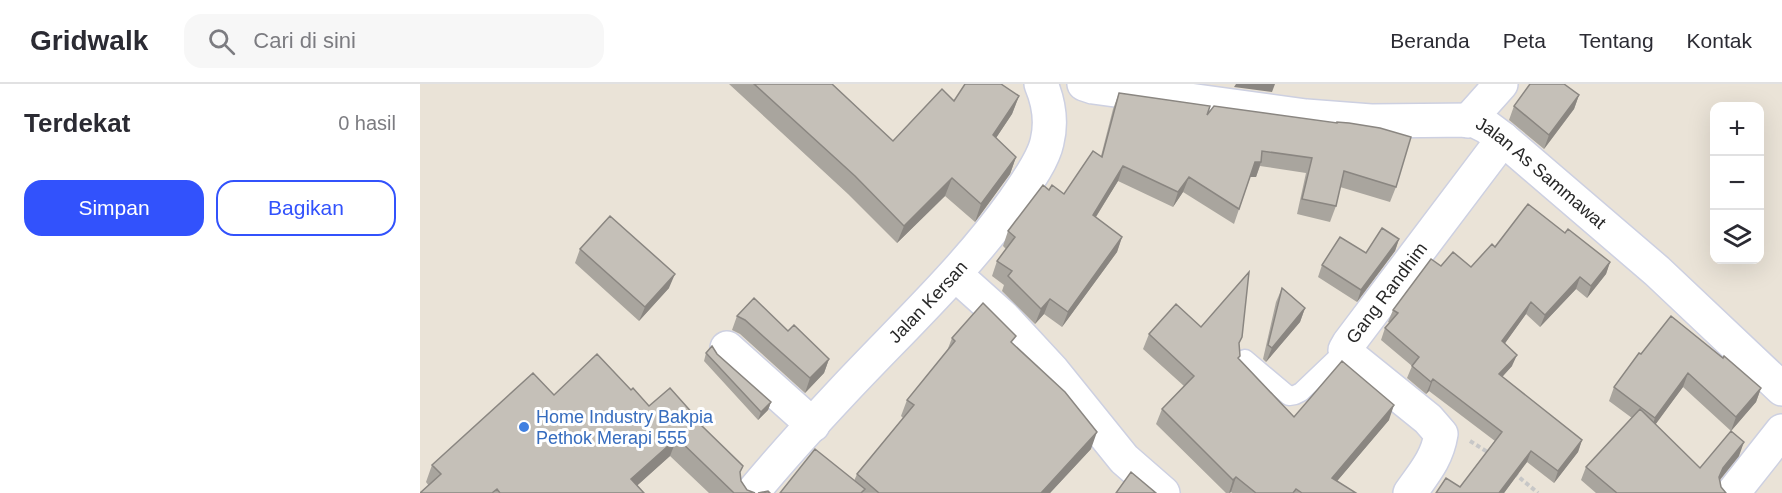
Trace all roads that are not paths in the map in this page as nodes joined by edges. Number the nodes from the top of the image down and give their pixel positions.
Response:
1 (1041, 84) edge
2 (1501, 84) edge
3 (1088, 85) edge
4 (1468, 121) junction
5 (1050, 122) junction
6 (1503, 139) junction
7 (956, 275) junction
8 (726, 348) dead end
9 (1345, 350) junction
10 (1245, 359) dead end
11 (1782, 389) edge
12 (813, 425) junction
13 (1782, 431) edge
14 (752, 493) edge
15 (1163, 493) edge
16 (1410, 493) edge
17 (1733, 493) edge

1 - 5 street, Jalan Kersan
2 - 4 street
3 - 4 street, Jalan As Sammawat
3 - 5 street, Jalan As Sammawat
4 - 6 street, Jalan As Sammawat
5 - 7 street, Jalan Kersan
6 - 9 street, Gang Randhim
6 - 11 street, Jalan As Sammawat
7 - 12 street, Jalan Kersan
7 - 15 street
8 - 12 street
9 - 10 lane
9 - 16 street, Gang Randhim
12 - 14 street, Jalan Kersan
13 - 17 street

